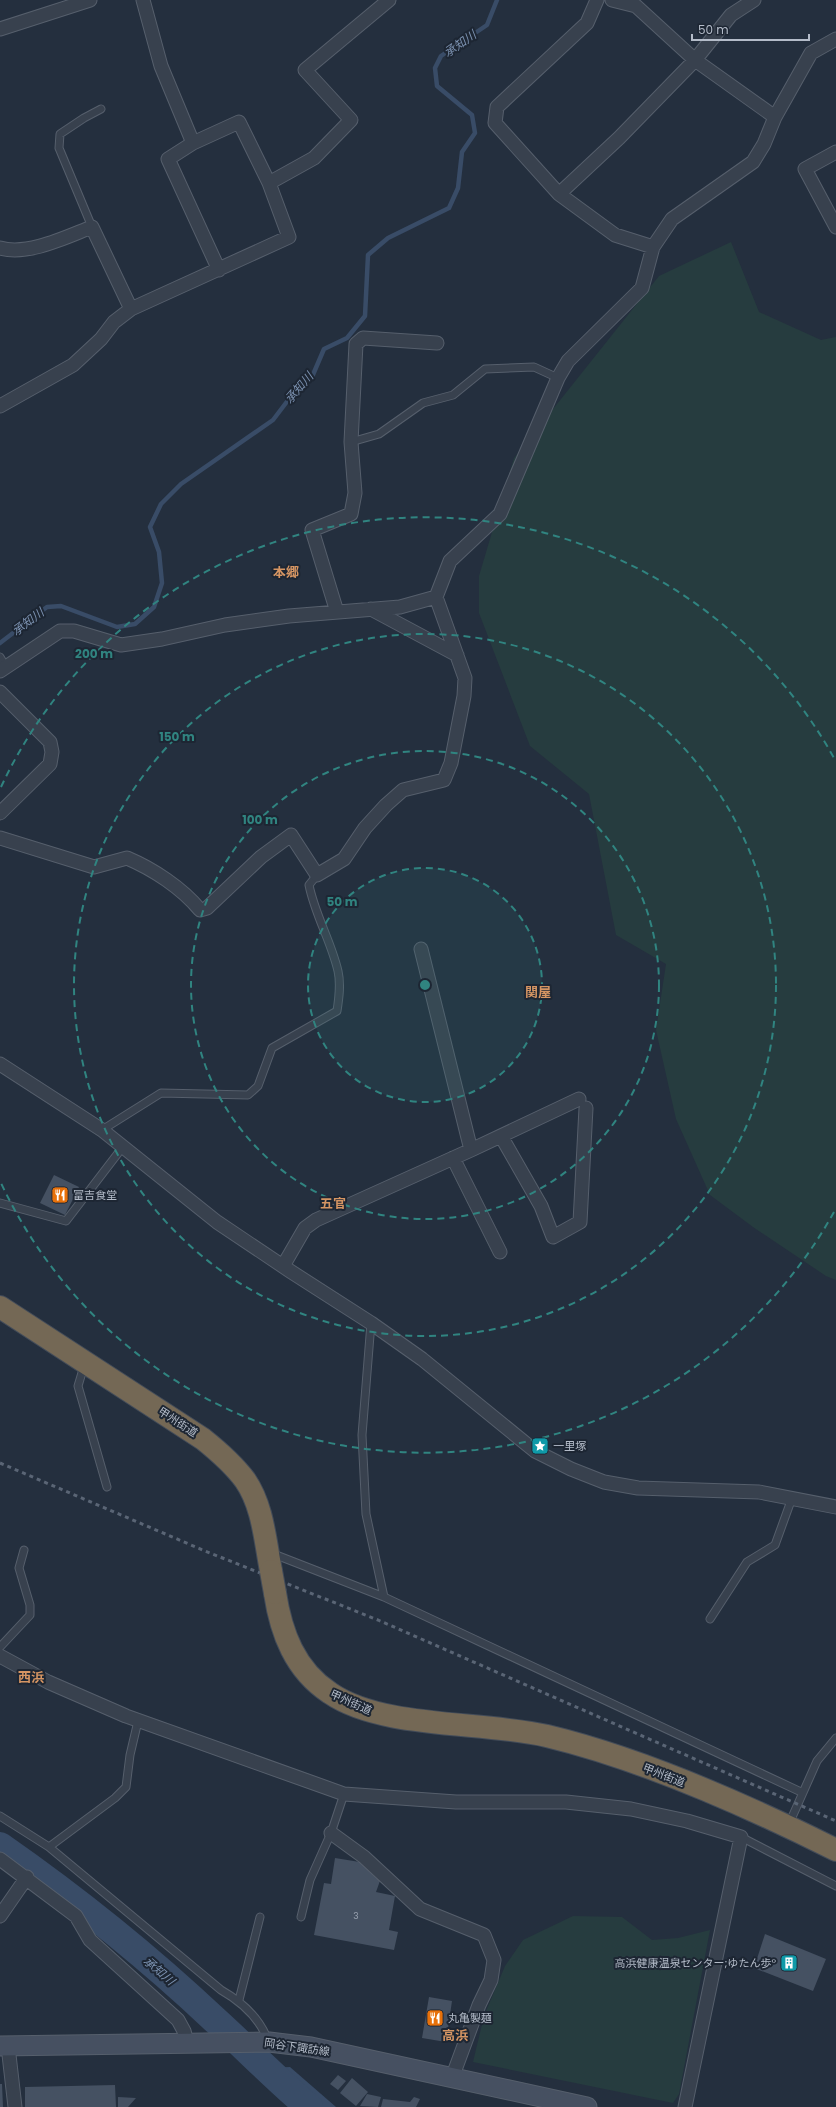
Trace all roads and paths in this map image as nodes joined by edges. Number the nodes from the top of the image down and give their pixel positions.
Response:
1 (90, 0) edge
2 (143, 0) edge
3 (389, 0) edge
4 (597, 0) edge
5 (612, 0) edge
6 (754, 0) edge
7 (0, 29) edge
8 (836, 39) edge
9 (695, 60) junction
10 (101, 109) dead end
11 (775, 117) junction
12 (193, 143) junction
13 (836, 152) edge
14 (269, 183) junction
15 (559, 194) junction
16 (92, 227) junction
17 (836, 227) edge
18 (653, 247) junction
19 (0, 248) edge
20 (219, 270) junction
21 (132, 309) junction
22 (437, 343) dead end
23 (558, 378) junction
24 (0, 406) edge
25 (351, 442) junction
26 (436, 598) junction
27 (371, 609) junction
28 (337, 612) junction
29 (456, 655) junction
30 (2, 665) edge
31 (0, 692) edge
32 (0, 813) edge
33 (0, 838) edge
34 (317, 875) junction
35 (422, 949) dead end
36 (0, 1064) edge
37 (102, 1130) junction
38 (501, 1136) junction
39 (122, 1148) junction
40 (472, 1150) junction
41 (453, 1158) junction
42 (0, 1203) edge
43 (500, 1252) dead end
44 (282, 1266) junction
45 (0, 1308) edge
46 (371, 1323) junction
47 (85, 1362) junction
48 (107, 1487) dead end
49 (792, 1498) junction
50 (836, 1507) edge
51 (24, 1550) dead end
52 (269, 1561) junction
53 (384, 1597) junction
54 (710, 1619) dead end
55 (0, 1647) edge
56 (0, 1656) edge
57 (138, 1721) junction
58 (836, 1738) edge
59 (802, 1792) junction
60 (344, 1794) junction
61 (0, 1816) edge
62 (788, 1826) junction
63 (331, 1833) junction
64 (741, 1837) junction
65 (49, 1847) junction
66 (836, 1850) edge
67 (0, 1859) edge
68 (27, 1877) junction
69 (836, 1886) edge
70 (0, 1916) edge
71 (260, 1917) dead end
72 (301, 1917) dead end
73 (239, 2000) junction
74 (187, 2042) junction
75 (264, 2042) junction
76 (4, 2046) edge
77 (452, 2078) junction
78 (15, 2107) edge
79 (587, 2107) edge
80 (685, 2107) edge

1 - 7 street
2 - 12 street
3 - 14 street
4 - 15 street
5 - 9 street
6 - 9 street
8 - 11 street
9 - 11 street
9 - 15 street
10 - 16 lane
11 - 18 street
12 - 14 street
12 - 20 street
13 - 17 street
14 - 20 street
15 - 18 street
16 - 19 street
16 - 21 street
18 - 23 street
20 - 21 street
21 - 24 street
22 - 25 street
23 - 25 lane
23 - 26 street
25 - 28 street
26 - 27 street
26 - 29 street
27 - 28 street
27 - 29 street
28 - 30 street
29 - 34 street
31 - 32 street
33 - 34 street
34 - 37 lane
35 - 40 street
36 - 37 street
37 - 39 street
38 - 38 street
38 - 40 street
39 - 42 lane
39 - 44 street
40 - 41 street
41 - 43 street
41 - 44 street
44 - 46 street
45 - 47 highway, 甲州街道
46 - 49 street
46 - 53 lane
47 - 48 lane
47 - 52 highway, 甲州街道
49 - 50 street
49 - 54 lane
51 - 55 lane
52 - 53 lane
52 - 62 highway, 甲州街道, bridge
53 - 59 lane
56 - 57 street
57 - 60 street
57 - 65 lane
58 - 59 lane
59 - 62 lane
60 - 63 lane
60 - 64 street
61 - 65 lane
62 - 66 highway, 甲州街道
63 - 72 lane
63 - 77 street
64 - 69 lane
64 - 80 street
65 - 73 lane
67 - 68 street
68 - 70 street
68 - 74 street
71 - 73 lane
73 - 75 lane
74 - 75 main road, 岡谷下諏訪線
74 - 76 main road, 岡谷下諏訪線
75 - 77 main road, 岡谷下諏訪線
76 - 78 street
77 - 79 main road, 岡谷下諏訪線

